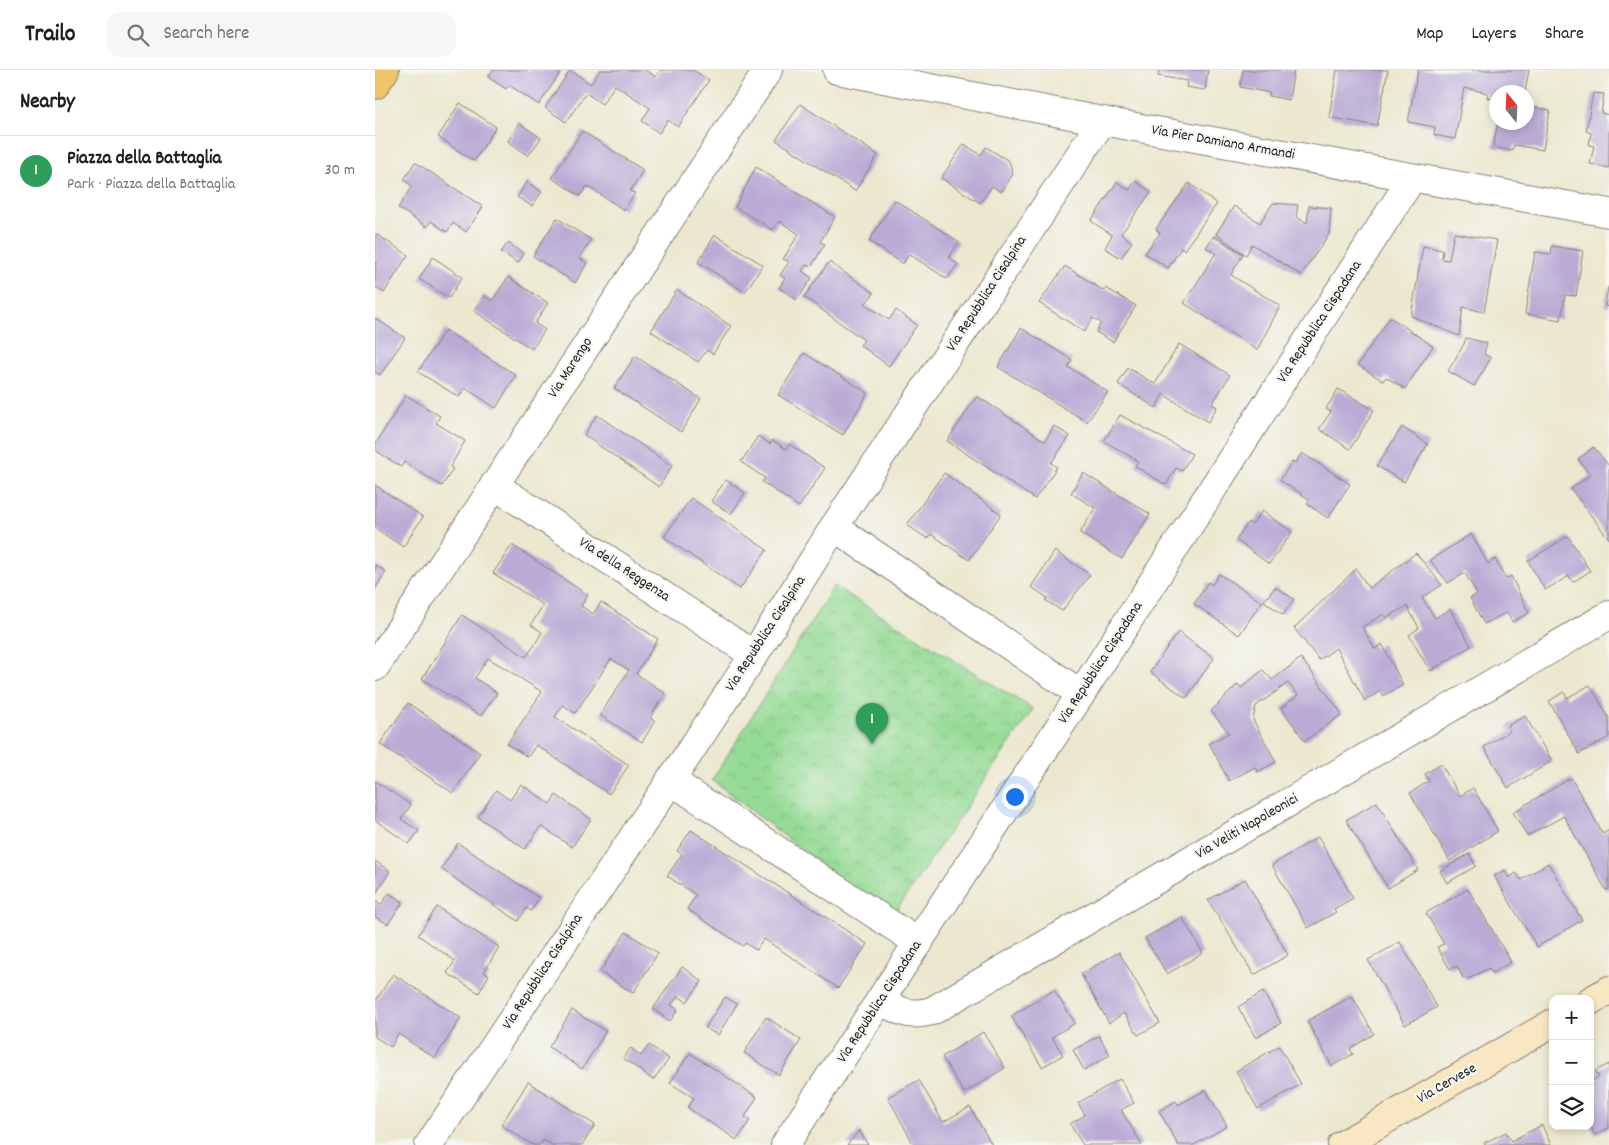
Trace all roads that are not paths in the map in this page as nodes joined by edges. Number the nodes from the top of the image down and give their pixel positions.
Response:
1 (385, 70) edge
2 (768, 70) edge
3 (837, 70) edge
4 (375, 85) edge
5 (1102, 121) junction
6 (1412, 178) junction
7 (1609, 212) edge
8 (494, 485) junction
9 (834, 527) junction
10 (1609, 615) edge
11 (754, 655) junction
12 (375, 666) edge
13 (1081, 694) junction
14 (671, 780) junction
15 (919, 943) junction
16 (1609, 990) edge
17 (1594, 999) edge
18 (881, 1001) junction
19 (1549, 1025) edge
20 (429, 1145) edge
21 (785, 1145) edge
22 (1342, 1145) edge

1 - 4 main road
2 - 8 street, Via Marengo
3 - 5 street, Via Pier Damiano Armandi
5 - 6 street, Via Pier Damiano Armandi
5 - 9 street, Via Repubblica Cisalpina
6 - 7 street, Via Pier Damiano Armandi
6 - 13 street, Via Repubblica Cispadana
8 - 11 street, Via della Reggenza
8 - 12 street, Via Marengo
9 - 11 street, Via Repubblica Cisalpina
9 - 13 street
10 - 18 street, Via Veliti Napoleonici
11 - 14 street, Via Repubblica Cisalpina
13 - 15 street, Via Repubblica Cispadana
14 - 15 street
14 - 20 street, Via Repubblica Cisalpina
15 - 18 street, Via Repubblica Cispadana
16 - 17 main road
18 - 21 street, Via Repubblica Cispadana
19 - 22 main road, Via Cervese

